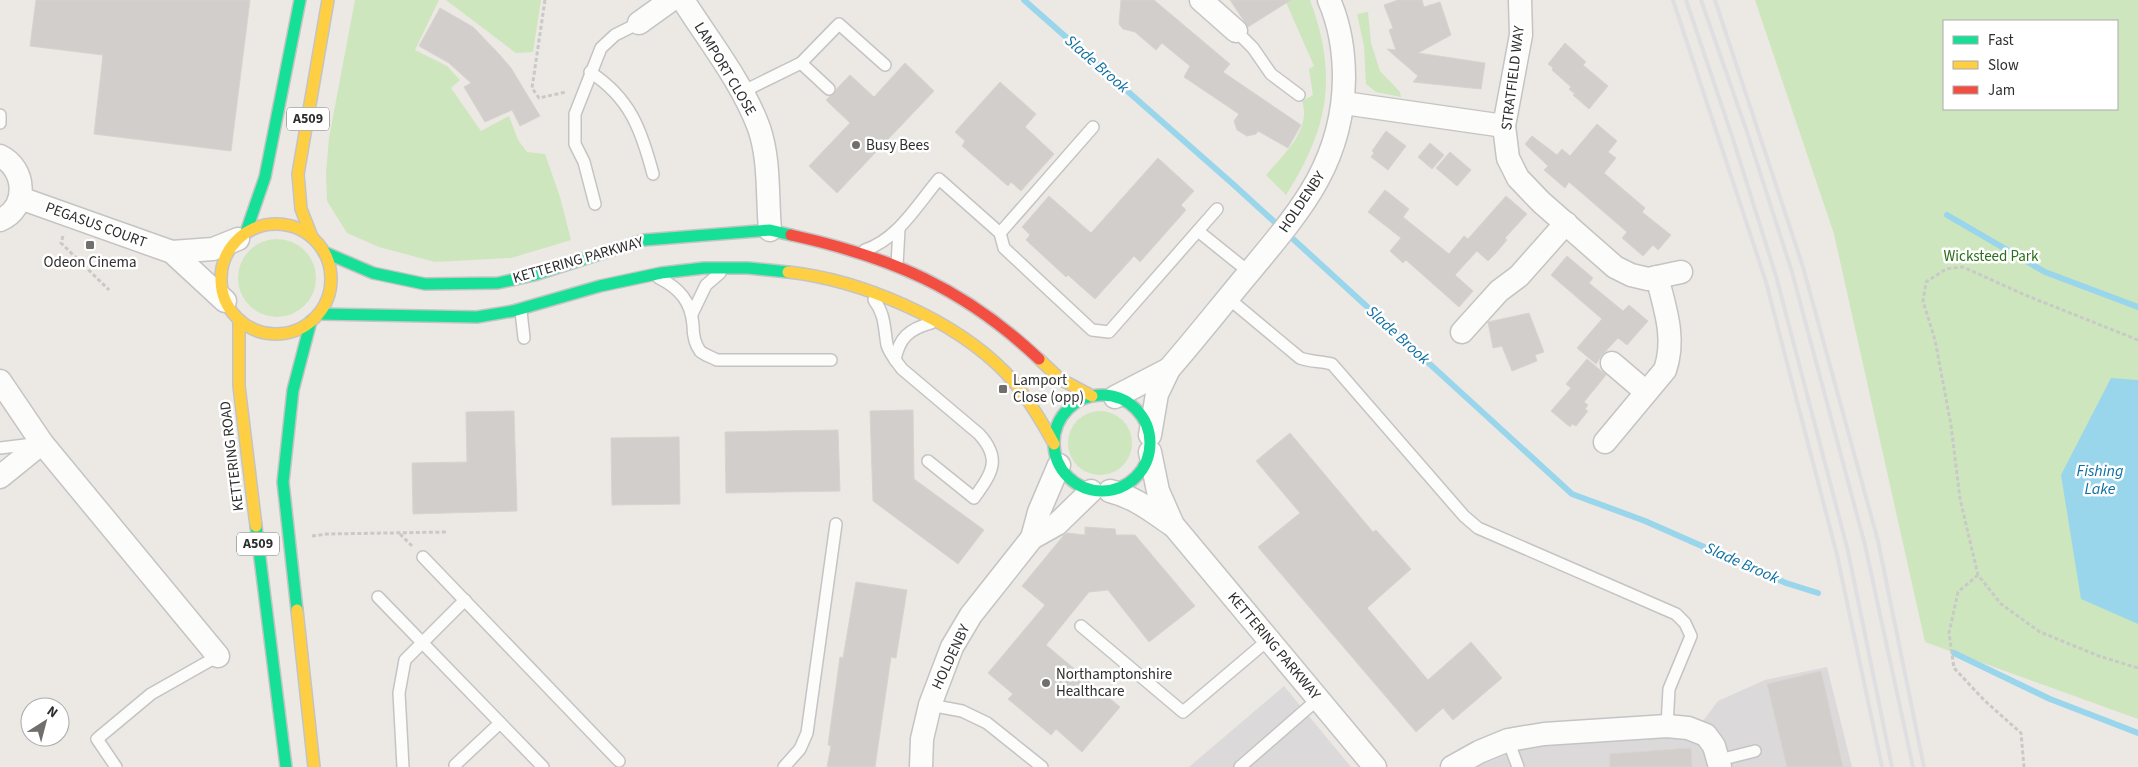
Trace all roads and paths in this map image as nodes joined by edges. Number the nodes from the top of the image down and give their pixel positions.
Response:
1 (300, 0) edge
2 (328, 0) edge
3 (545, 0) edge
4 (671, 0) edge
5 (683, 0) edge
6 (1330, 0) edge
7 (1520, 0) edge
8 (1203, 1) edge
9 (639, 22) joint
10 (1236, 31) joint
11 (801, 63) junction
12 (885, 66) dead end
13 (590, 72) junction
14 (583, 88) junction
15 (830, 89) dead end
16 (742, 92) junction
17 (1299, 95) dead end
18 (1344, 103) junction
19 (0, 116) edge
20 (0, 123) edge
21 (1504, 126) junction
22 (1093, 127) dead end
23 (0, 156) edge
24 (653, 174) dead end
25 (20, 198) junction
26 (595, 204) dead end
27 (1217, 209) dead end
28 (0, 220) edge
29 (1566, 223) junction
30 (899, 229) junction
31 (770, 230) junction
32 (1198, 231) junction
33 (1000, 233) junction
34 (242, 236) junction
35 (312, 237) junction
36 (61, 243) dead end
37 (172, 252) junction
38 (324, 252) junction
39 (858, 252) junction
40 (897, 265) junction
41 (731, 267) junction
42 (1249, 272) junction
43 (1681, 272) dead end
44 (645, 277) junction
45 (1657, 277) junction
46 (865, 288) junction
47 (109, 290) dead end
48 (1228, 298) junction
49 (225, 301) junction
50 (521, 310) junction
51 (692, 314) junction
52 (315, 318) junction
53 (239, 320) junction
54 (937, 322) junction
55 (1462, 332) dead end
56 (524, 338) dead end
57 (2138, 340) edge
58 (831, 360) dead end
59 (895, 360) junction
60 (1612, 363) dead end
61 (1169, 369) junction
62 (0, 381) edge
63 (1646, 392) junction
64 (1092, 396) junction
65 (1115, 397) junction
66 (1605, 442) dead end
67 (42, 443) junction
68 (1150, 443) junction
69 (0, 448) edge
70 (1056, 454) junction
71 (928, 461) dead end
72 (0, 477) edge
73 (1101, 491) junction
74 (836, 524) dead end
75 (1173, 525) junction
76 (447, 532) dead end
77 (309, 536) dead end
78 (1032, 538) junction
79 (423, 557) dead end
80 (1978, 575) junction
81 (378, 597) dead end
82 (465, 600) junction
83 (1080, 626) dead end
84 (1268, 640) junction
85 (422, 643) junction
86 (218, 656) joint
87 (2138, 668) edge
88 (1318, 699) junction
89 (930, 705) junction
90 (500, 722) junction
91 (1667, 726) junction
92 (1508, 740) junction
93 (1755, 751) dead end
94 (619, 761) dead end
95 (1719, 763) edge
96 (455, 765) dead end
97 (116, 767) edge
98 (286, 767) edge
99 (314, 767) edge
100 (403, 767) edge
101 (543, 767) edge
102 (784, 767) edge
103 (921, 767) edge
104 (1042, 767) edge
105 (1240, 767) edge
106 (1375, 767) edge
107 (1452, 767) edge
108 (1518, 767) edge
109 (2024, 767) edge

1 - 34 street, A509
2 - 35 street, A509
3 - 14 path
4 - 9 street
5 - 16 street, LAMPORT CLOSE
6 - 18 street, HOLDENBY
7 - 21 street, STRATFIELD WAY
8 - 10 street
9 - 13 lane
10 - 17 lane
11 - 12 lane
11 - 15 lane
11 - 16 lane
13 - 14 lane
13 - 24 lane
14 - 26 lane
16 - 31 street, LAMPORT CLOSE
18 - 21 street
18 - 42 street, HOLDENBY
19 - 20 lane
21 - 29 street, STRATFIELD WAY
22 - 33 lane
23 - 25 street
25 - 28 street
25 - 37 street, PEGASUS COURT
27 - 32 lane
29 - 45 street, STRATFIELD WAY
29 - 55 street
30 - 33 lane
30 - 39 lane
30 - 40 lane
31 - 38 street, KETTERING PARKWAY
31 - 39 street, KETTERING PARKWAY
32 - 33 lane
32 - 42 lane
34 - 35 street
34 - 37 street, PEGASUS COURT
34 - 49 street
35 - 38 street
36 - 47 path
37 - 49 street, PEGASUS COURT
38 - 52 street
39 - 40 street, KETTERING PARKWAY
40 - 64 street, KETTERING PARKWAY
41 - 44 street
41 - 46 street
41 - 51 lane
42 - 48 street, HOLDENBY
43 - 45 street, STRATFIELD WAY
44 - 50 street
44 - 51 lane
45 - 63 street
46 - 54 street
46 - 59 lane
48 - 61 street, HOLDENBY
48 - 91 lane
49 - 53 street
50 - 52 street
50 - 56 lane
51 - 58 lane
52 - 53 street
52 - 99 street, A509
53 - 98 street, KETTERING ROAD / A509
54 - 59 lane
54 - 70 street
57 - 80 path
59 - 71 lane
60 - 63 street
61 - 65 street, HOLDENBY
61 - 68 street, HOLDENBY
62 - 67 street
63 - 66 street
64 - 65 street
64 - 70 street
65 - 68 street
67 - 69 lane
67 - 72 street
67 - 86 street
68 - 73 street
68 - 75 street, KETTERING PARKWAY
70 - 73 street
70 - 78 street, HOLDENBY
73 - 75 street, KETTERING PARKWAY
73 - 78 street, HOLDENBY
74 - 102 lane
75 - 84 street, KETTERING PARKWAY
76 - 77 path
78 - 89 street, HOLDENBY
79 - 82 lane
80 - 87 path
80 - 109 path
81 - 85 lane
82 - 85 lane
82 - 94 lane
83 - 84 lane
84 - 88 street, KETTERING PARKWAY
85 - 90 lane
85 - 100 lane
86 - 97 lane
88 - 105 lane
88 - 106 street, KETTERING PARKWAY
89 - 103 street, HOLDENBY
89 - 104 lane
90 - 96 lane
90 - 101 lane
91 - 92 street
91 - 95 street
92 - 107 street
92 - 108 lane
93 - 95 lane

